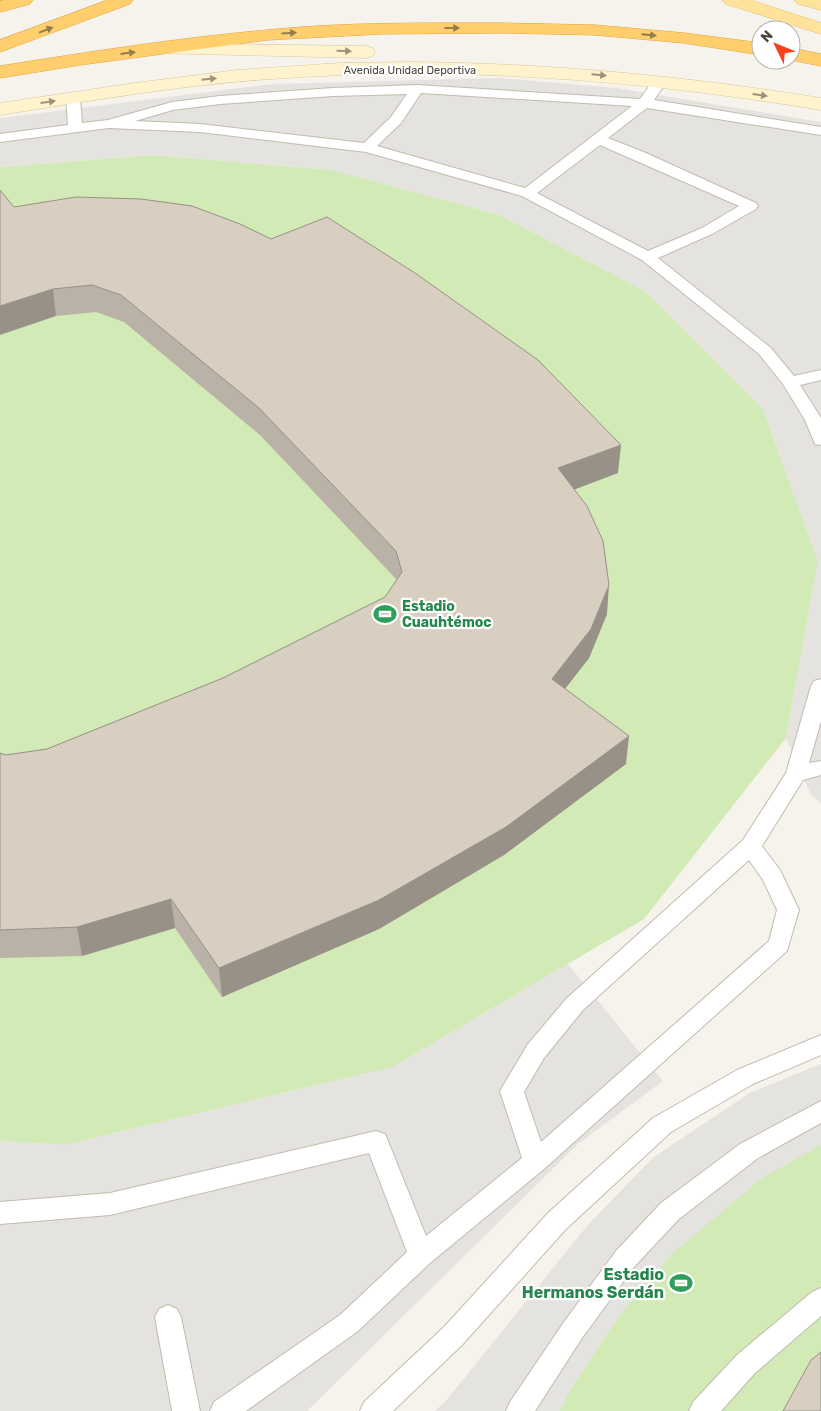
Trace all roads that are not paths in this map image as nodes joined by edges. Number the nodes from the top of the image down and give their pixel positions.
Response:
1 (24, 0) edge
2 (124, 0) edge
3 (732, 0) edge
4 (804, 0) edge
5 (821, 5) edge
6 (0, 7) edge
7 (821, 29) edge
8 (0, 46) edge
9 (751, 48) edge
10 (155, 49) junction
11 (801, 56) edge
12 (821, 60) edge
13 (513, 70) junction
14 (0, 72) edge
15 (573, 73) junction
16 (660, 81) junction
17 (418, 90) junction
18 (505, 93) junction
19 (73, 98) junction
20 (801, 101) junction
21 (644, 103) junction
22 (821, 104) edge
23 (0, 109) edge
24 (109, 124) junction
25 (793, 126) junction
26 (76, 128) junction
27 (821, 131) edge
28 (0, 138) edge
29 (598, 139) junction
30 (367, 148) junction
31 (527, 194) junction
32 (647, 257) junction
33 (821, 375) edge
34 (790, 382) junction
35 (821, 440) edge
36 (821, 686) edge
37 (821, 768) edge
38 (796, 774) junction
39 (751, 846) junction
40 (821, 1045) edge
41 (821, 1111) edge
42 (534, 1162) junction
43 (0, 1213) edge
44 (421, 1255) junction
45 (821, 1300) edge
46 (168, 1317) dead end
47 (186, 1411) edge
48 (224, 1411) edge
49 (374, 1411) edge
50 (520, 1411) edge
51 (703, 1411) edge

1 - 6 highway
8 -> 2 highway
3 - 7 main road
4 - 5 main road
10 -> 9 highway
14 -> 10 highway
10 -> 15 street
11 - 12 highway
13 - 15 street, Avenida Unidad Deportiva
13 - 18 lane
19 -> 13 street, Avenida Unidad Deportiva
15 -> 16 street, Avenida Unidad Deportiva
16 -> 20 street, Avenida Unidad Deportiva
16 - 21 lane
17 - 18 lane
17 - 24 lane
17 - 30 lane
18 - 21 lane
23 -> 19 street, Avenida Unidad Deportiva
19 - 26 lane
20 - 22 street, Avenida Unidad Deportiva
20 - 25 lane
21 - 25 lane
21 - 29 lane
24 - 26 lane
24 - 30 lane
25 - 27 lane
26 - 28 lane
29 - 31 lane
29 - 32 lane
30 - 31 lane
31 - 32 lane
32 - 34 lane
33 - 34 lane
34 - 35 lane
36 - 38 lane
37 - 38 lane
38 - 39 lane
39 - 42 lane
39 - 42 lane
40 - 49 lane
41 - 50 lane
42 - 44 lane
43 - 44 lane
44 - 48 lane
45 - 51 lane
46 - 47 lane

